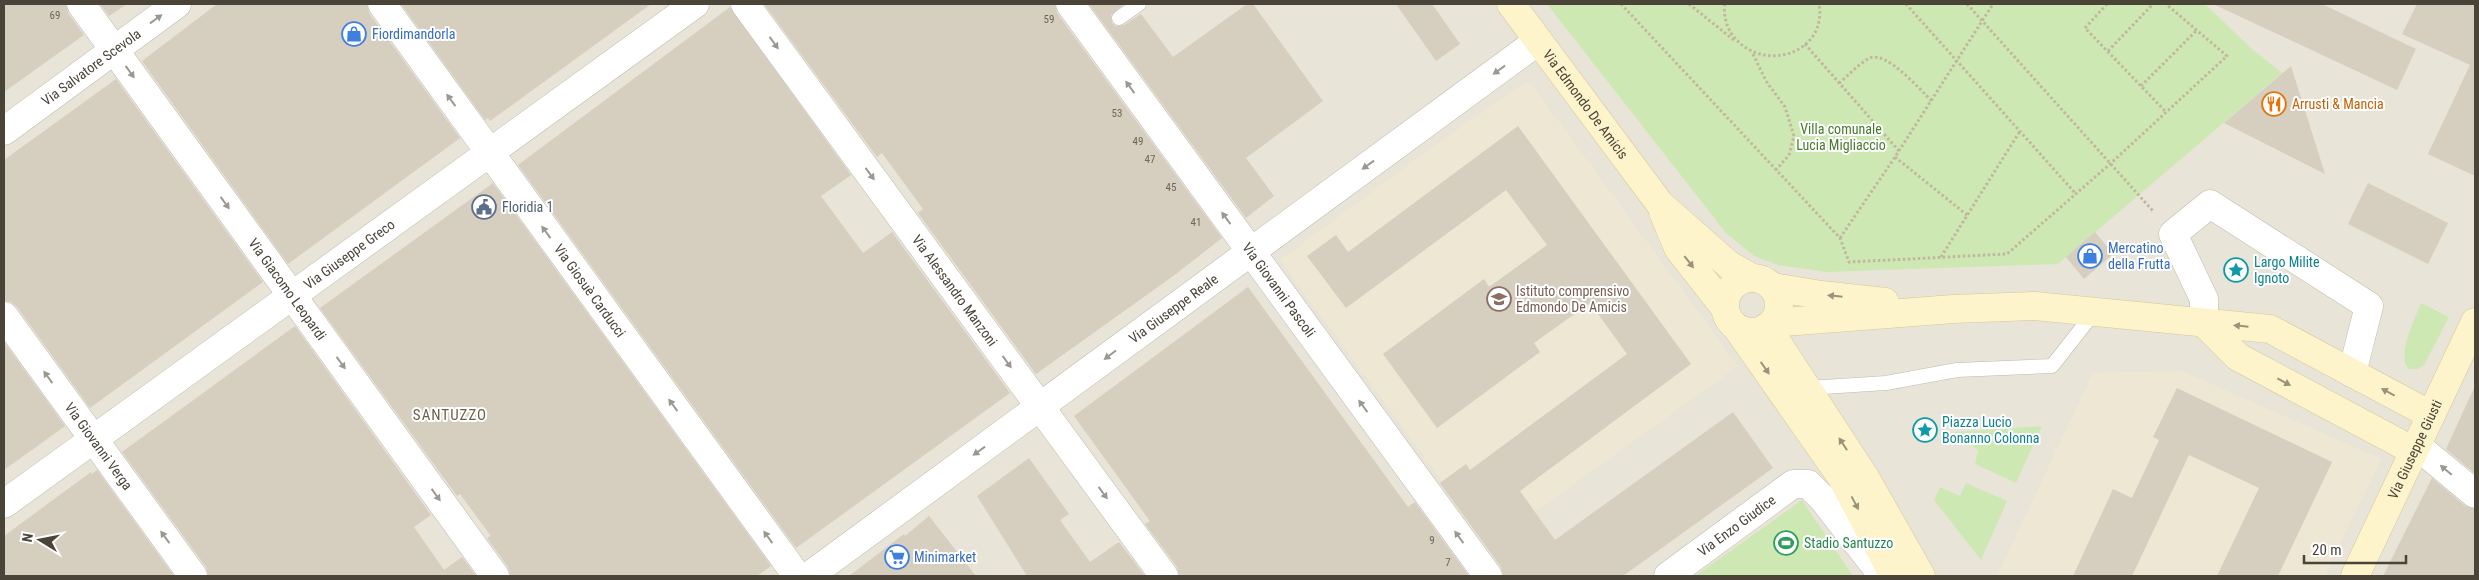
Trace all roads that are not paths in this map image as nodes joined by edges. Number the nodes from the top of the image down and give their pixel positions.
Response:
1 (81, 4) edge
2 (177, 4) edge
3 (382, 4) edge
4 (695, 4) edge
5 (745, 4) edge
6 (1070, 4) edge
7 (1139, 4) edge
8 (1511, 4) edge
9 (1119, 18) dead end
10 (1538, 41) junction
11 (113, 49) junction
12 (4, 131) edge
13 (490, 154) junction
14 (1660, 204) junction
15 (1250, 251) junction
16 (1762, 282) junction
17 (291, 294) junction
18 (1953, 309) junction
19 (2096, 310) junction
20 (4, 316) edge
21 (1731, 318) junction
22 (2204, 322) junction
23 (2475, 322) edge
24 (1770, 325) junction
25 (2352, 373) junction
26 (1808, 388) junction
27 (1040, 407) junction
28 (2431, 414) junction
29 (93, 438) junction
30 (2415, 448) junction
31 (2475, 494) edge
32 (4, 504) edge
33 (193, 576) edge
34 (495, 576) edge
35 (797, 576) edge
36 (809, 576) edge
37 (1164, 576) edge
38 (1488, 576) edge
39 (1668, 576) edge
40 (1882, 576) edge
41 (1894, 576) edge
42 (1921, 576) edge
43 (2355, 576) edge

1 - 11 street, Via Giacomo Leopardi
11 -> 2 street, Via Salvatore Scevola
13 -> 3 street, Via Giosuè Carducci
4 - 13 street, Via Giuseppe Greco
5 -> 27 street, Via Alessandro Manzoni
15 -> 6 street, Via Giovanni Pascoli
7 - 9 lane
8 - 10 street, Via Edmondo De Amicis
10 - 14 street, Via Edmondo De Amicis
10 -> 15 street, Via Giuseppe Reale
11 - 12 street, Via Salvatore Scevola
11 -> 17 street, Via Giacomo Leopardi
13 - 17 street, Via Giuseppe Greco
35 -> 13 street, Via Giosuè Carducci
14 - 16 street
14 -> 21 street
15 -> 27 street, Via Giuseppe Reale
38 -> 15 street, Via Giovanni Pascoli
18 -> 16 street
16 - 21 street
16 - 24 street
17 - 29 street, Via Giuseppe Greco
17 -> 34 street, Via Giacomo Leopardi
18 - 19 street
18 - 24 street
19 - 22 street
19 - 26 lane
29 -> 20 street, Via Giovanni Verga
21 - 24 street
21 -> 41 street
25 -> 22 street
22 - 25 street
22 -> 30 street
23 - 28 street, Via Giuseppe Giusti
24 - 26 street
28 -> 25 street
42 -> 26 street
27 -> 36 street, Via Giuseppe Reale
27 -> 37 street, Via Alessandro Manzoni
28 - 30 street, Via Giuseppe Giusti
29 - 32 street, Via Giuseppe Greco
33 -> 29 street, Via Giovanni Verga
31 -> 30 street
30 - 43 street, Via Giuseppe Giusti
39 - 40 street, Via Enzo Giudice

